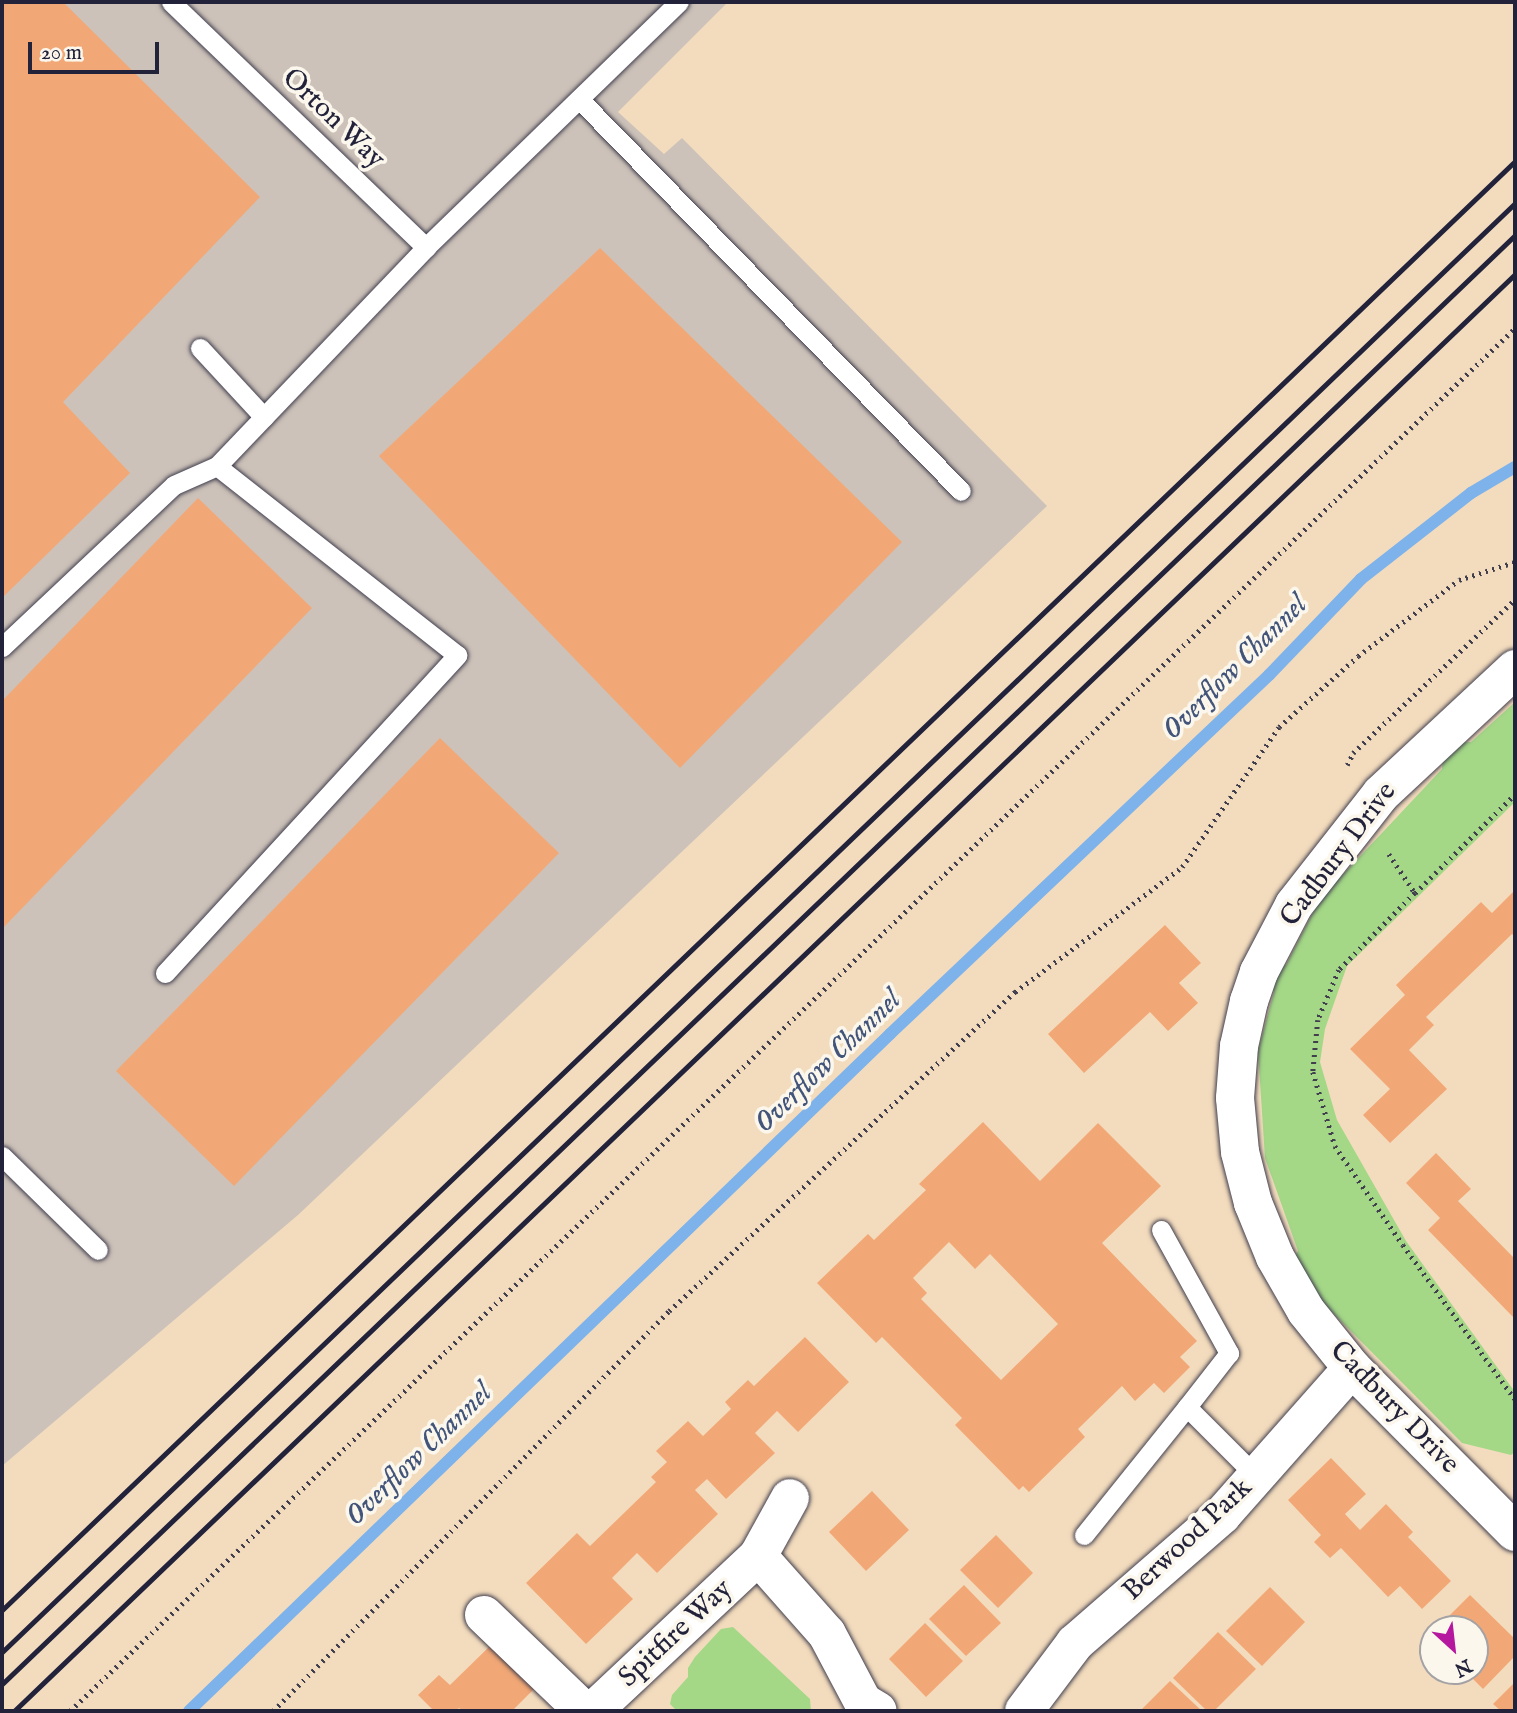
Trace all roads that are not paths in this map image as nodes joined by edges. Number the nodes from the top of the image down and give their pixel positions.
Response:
1 (171, 2) edge
2 (679, 2) edge
3 (579, 99) junction
4 (426, 247) junction
5 (200, 348) dead end
6 (264, 417) junction
7 (217, 466) junction
8 (961, 491) dead end
9 (2, 648) edge
10 (1515, 669) edge
11 (165, 974) dead end
12 (2, 1156) edge
13 (1161, 1230) dead end
14 (98, 1250) dead end
15 (1352, 1368) junction
16 (1187, 1407) junction
17 (1257, 1477) junction
18 (790, 1498) dead end
19 (1511, 1520) edge
20 (1084, 1535) dead end
21 (758, 1556) junction
22 (484, 1615) dead end
23 (584, 1711) edge
24 (593, 1711) edge
25 (878, 1711) edge
26 (1024, 1711) edge

1 - 4 lane, Orton Way
2 - 3 lane
3 - 4 lane
3 - 8 lane
4 - 6 lane
5 - 6 lane
6 - 7 lane
7 - 9 lane
7 - 11 lane
10 - 15 street, Cadbury Drive
12 - 14 lane
13 - 16 lane
15 - 17 street, Berwood Park
15 - 19 street, Cadbury Drive
16 - 17 lane
16 - 20 lane
17 - 26 street, Berwood Park
18 - 21 street, Spitfire Way
21 - 24 street, Spitfire Way
21 - 25 street, Spitfire Way
22 - 23 street

